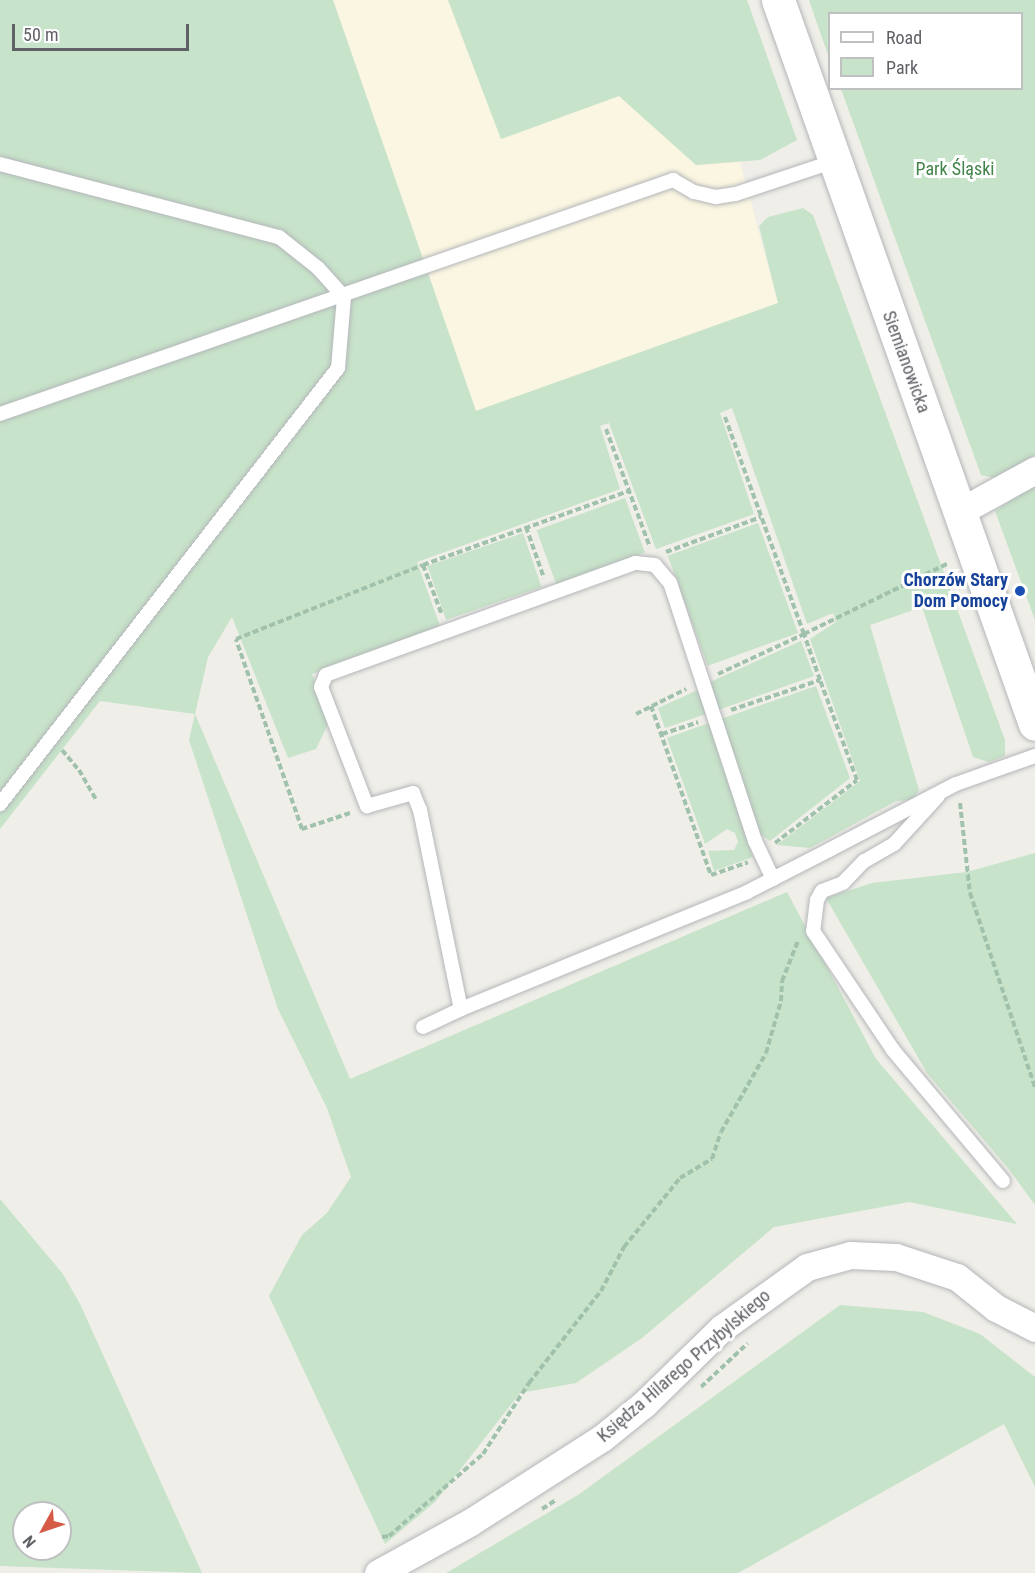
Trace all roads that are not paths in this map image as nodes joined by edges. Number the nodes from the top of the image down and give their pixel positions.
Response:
1 (778, 0) edge
2 (835, 161) junction
3 (0, 164) edge
4 (344, 297) junction
5 (0, 414) edge
6 (1035, 470) edge
7 (959, 512) junction
8 (1035, 724) edge
9 (1035, 756) edge
10 (941, 792) junction
11 (0, 804) edge
12 (773, 879) junction
13 (461, 1009) junction
14 (423, 1027) dead end
15 (1003, 1181) dead end
16 (1035, 1328) edge
17 (378, 1573) edge

1 - 2 street, Siemianowicka
2 - 4 lane
2 - 7 street, Siemianowicka
3 - 4 lane
4 - 5 lane
4 - 11 lane
6 - 7 street
7 - 8 street, Siemianowicka
9 - 10 lane
10 - 12 lane
10 - 15 lane
12 - 13 lane
12 - 13 lane
13 - 14 lane
16 - 17 street, Księdza Hilarego Przybylskiego

